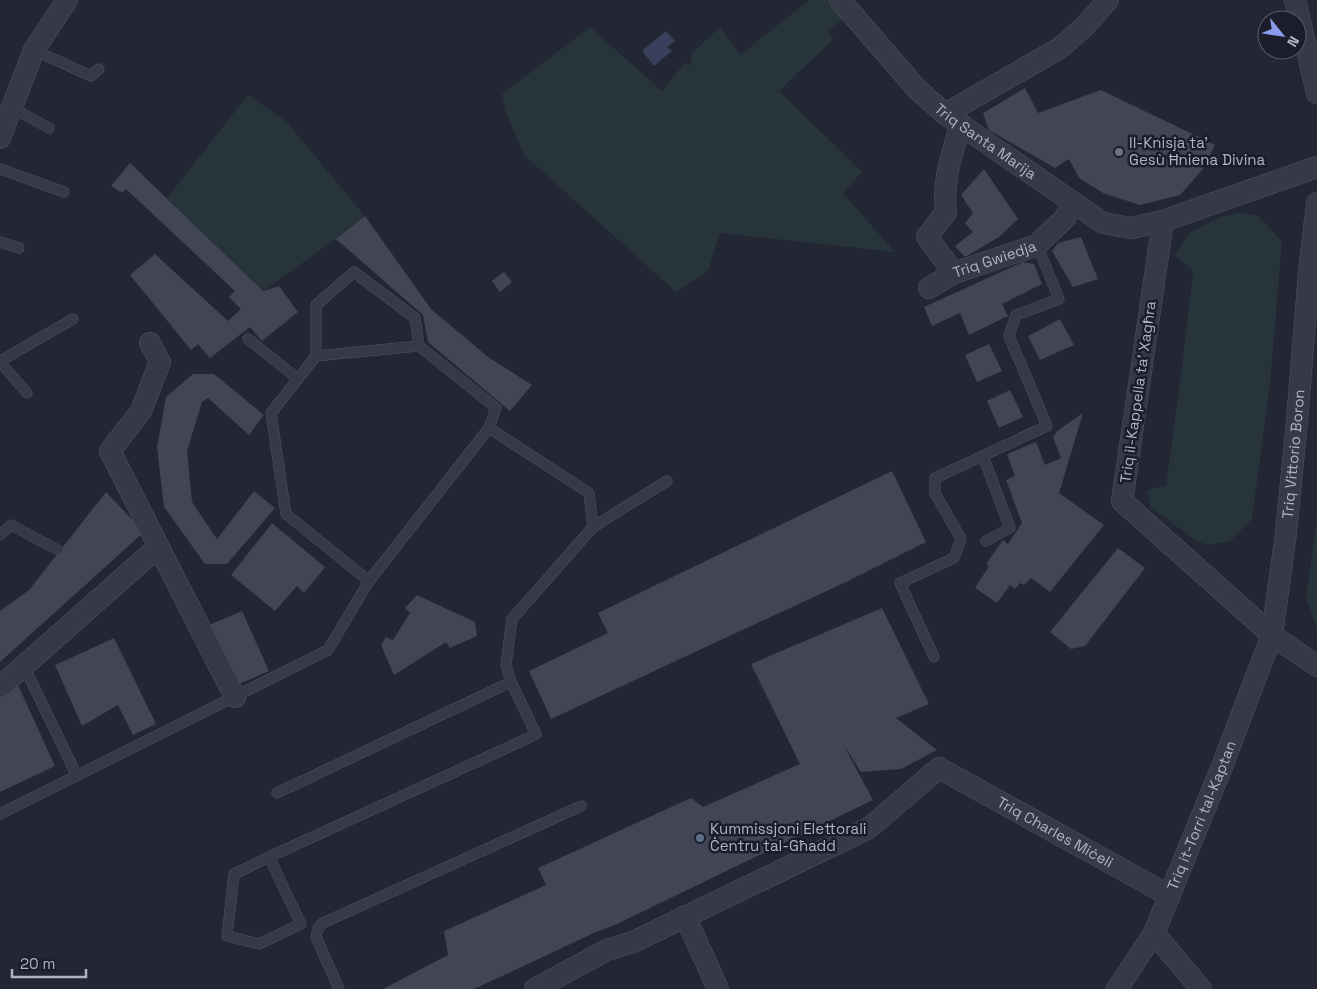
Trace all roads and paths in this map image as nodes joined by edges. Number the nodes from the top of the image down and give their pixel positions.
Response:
1 (66, 0) edge
2 (840, 0) edge
3 (1108, 0) edge
4 (1295, 0) edge
5 (34, 50) junction
6 (99, 69) dead end
7 (1317, 93) edge
8 (11, 107) junction
9 (953, 119) junction
10 (49, 128) dead end
11 (0, 138) edge
12 (1317, 167) edge
13 (0, 169) edge
14 (64, 192) dead end
15 (1317, 202) edge
16 (1074, 203) junction
17 (1163, 221) junction
18 (0, 242) edge
19 (1037, 245) junction
20 (20, 248) dead end
21 (954, 273) junction
22 (1313, 278) edge
23 (929, 288) dead end
24 (73, 319) dead end
25 (248, 339) dead end
26 (150, 343) dead end
27 (419, 346) junction
28 (316, 356) junction
29 (0, 362) edge
30 (298, 379) junction
31 (27, 393) dead end
32 (489, 428) junction
33 (983, 456) junction
34 (666, 481) dead end
35 (593, 527) junction
36 (0, 535) edge
37 (986, 540) dead end
38 (158, 547) junction
39 (58, 550) dead end
40 (369, 580) junction
41 (1272, 635) junction
42 (934, 657) dead end
43 (24, 666) junction
44 (1317, 666) edge
45 (511, 682) junction
46 (0, 686) edge
47 (235, 697) junction
48 (77, 776) junction
49 (277, 793) dead end
50 (581, 806) dead end
51 (0, 814) edge
52 (269, 857) junction
53 (1170, 896) junction
54 (685, 916) junction
55 (1154, 933) junction
56 (339, 989) edge
57 (535, 989) edge
58 (718, 989) edge
59 (1117, 989) edge
60 (1201, 989) edge

1 - 5 street
2 - 9 street, Triq Santa Marija
3 - 9 street
4 - 7 street
5 - 6 lane
5 - 8 street
8 - 10 lane
8 - 11 street
9 - 16 street, Triq Santa Marija
9 - 21 street
12 - 17 street
13 - 14 lane
15 - 22 street, Triq Vittorio Boron
16 - 17 street, Triq Santa Marija
16 - 19 street, Triq Gwiedja
17 - 41 street, Triq il-Kappella ta' Xagħra
18 - 20 lane
19 - 21 street, Triq Gwiedja
19 - 33 lane
21 - 23 street, Triq Gwiedja
22 - 41 street, Triq Vittorio Boron
24 - 29 lane
25 - 30 lane
26 - 38 street
27 - 28 lane
27 - 28 lane
27 - 32 lane
28 - 30 lane
29 - 31 lane
30 - 40 lane
32 - 35 lane
32 - 40 lane
33 - 37 lane
33 - 42 lane
34 - 35 lane
35 - 45 lane
36 - 39 lane
38 - 43 street
38 - 47 street
40 - 47 lane
41 - 44 street, Triq il-Kappella ta' Xagħra
41 - 53 street, Triq it-Torri tal-Kaptan
43 - 46 street
43 - 48 lane
45 - 49 lane
45 - 52 lane
47 - 48 lane
48 - 51 lane
50 - 56 lane
52 - 52 lane
53 - 54 street, Triq Charles Miċeli
53 - 55 street, Triq it-Torri tal-Kaptan
54 - 57 street
54 - 58 street
55 - 59 street, Triq it-Torri tal-Kaptan
55 - 60 street

